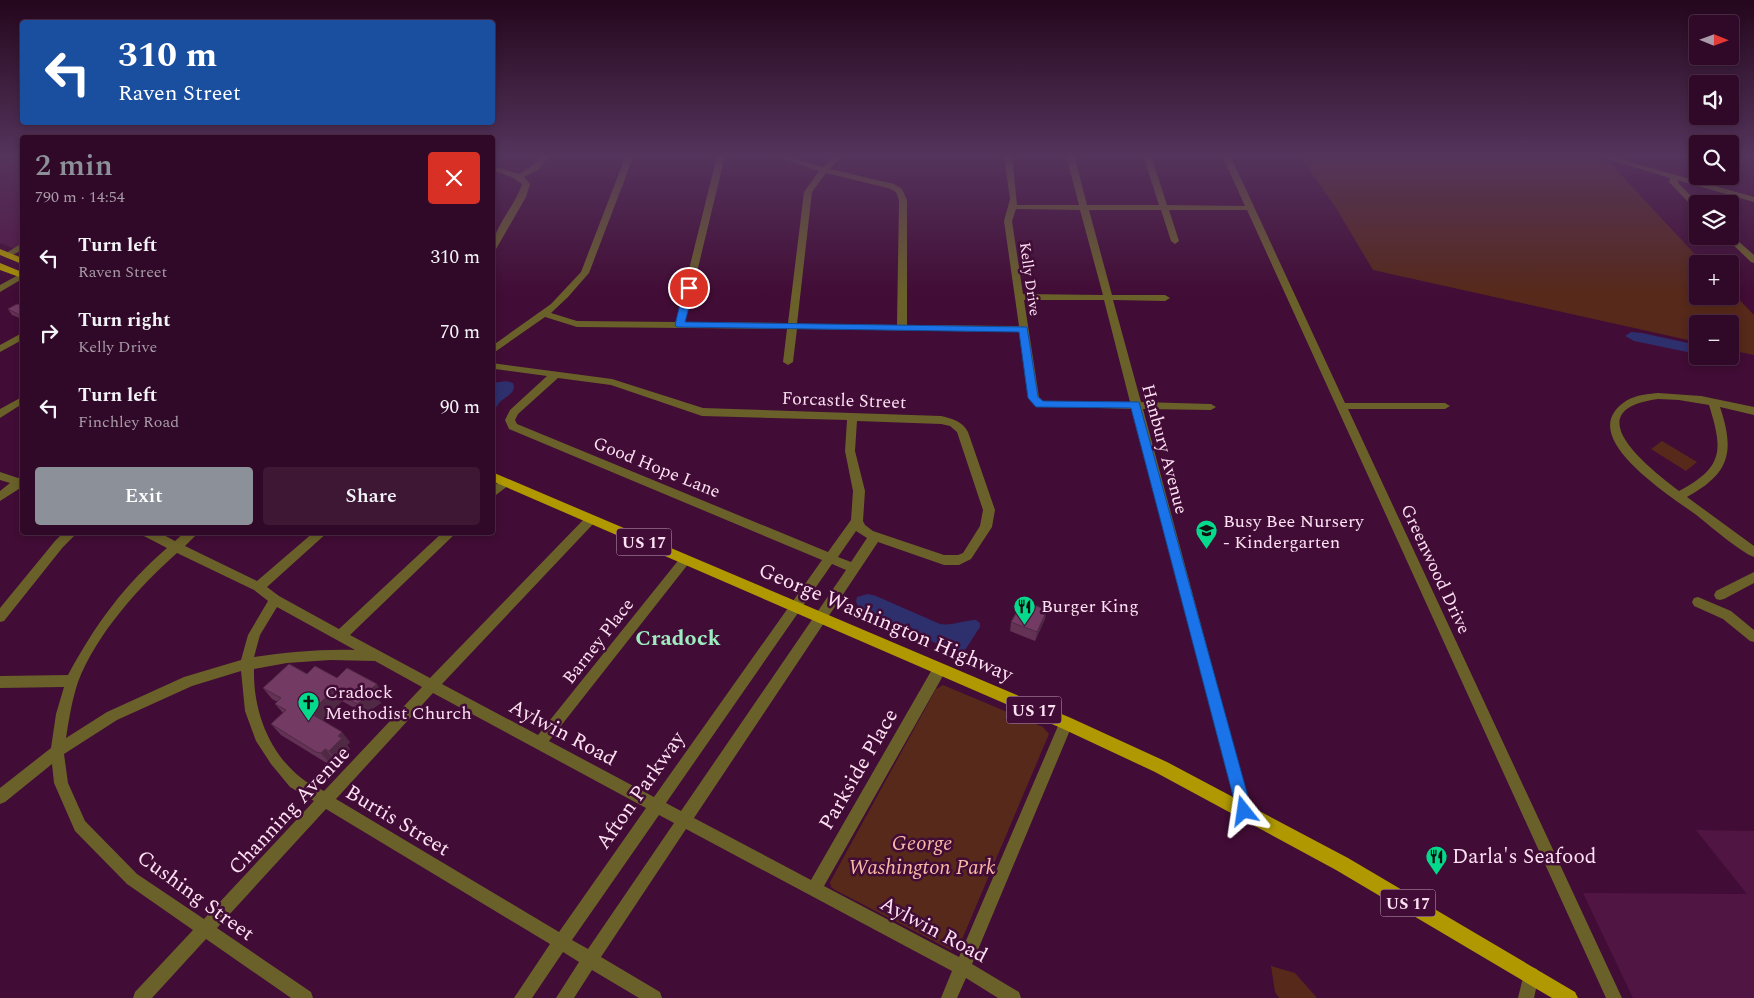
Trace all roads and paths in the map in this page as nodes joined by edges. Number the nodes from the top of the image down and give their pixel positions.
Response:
1 (519, 202) edge
2 (612, 202) edge
3 (710, 202) edge
4 (807, 202) edge
5 (903, 202) edge
6 (1012, 202) edge
7 (1082, 202) edge
8 (1163, 202) edge
9 (1247, 202) edge
10 (1013, 207) junction
11 (1084, 208) junction
12 (1165, 208) junction
13 (1250, 208) junction
14 (1175, 241) dead end
15 (495, 245) edge
16 (1738, 245) edge
17 (20, 248) edge
18 (4, 253) edge
19 (20, 260) edge
20 (1754, 260) edge
21 (0, 266) edge
22 (20, 275) edge
23 (20, 277) edge
24 (0, 289) edge
25 (1018, 296) junction
26 (1106, 298) junction
27 (1165, 298) dead end
28 (544, 314) junction
29 (680, 325) junction
30 (792, 326) junction
31 (902, 327) junction
32 (1023, 330) junction
33 (20, 337) edge
34 (0, 349) edge
35 (495, 350) edge
36 (788, 362) dead end
37 (495, 367) edge
38 (555, 375) junction
39 (20, 401) edge
40 (1714, 403) junction
41 (1135, 405) junction
42 (1341, 406) junction
43 (1445, 406) dead end
44 (1211, 407) dead end
45 (1754, 411) edge
46 (0, 414) edge
47 (852, 417) junction
48 (0, 476) edge
49 (499, 479) edge
50 (20, 482) edge
51 (20, 483) edge
52 (1679, 496) junction
53 (0, 497) edge
54 (591, 519) junction
55 (857, 521) junction
56 (69, 535) edge
57 (152, 535) edge
58 (189, 535) edge
59 (319, 535) edge
60 (448, 535) edge
61 (875, 536) junction
62 (175, 547) junction
63 (1754, 552) edge
64 (830, 558) junction
65 (685, 560) junction
66 (854, 568) junction
67 (1754, 577) edge
68 (258, 587) junction
69 (1720, 595) dead end
70 (275, 600) junction
71 (1698, 602) dead end
72 (795, 607) junction
73 (0, 617) edge
74 (820, 618) junction
75 (340, 636) junction
76 (1754, 637) edge
77 (379, 656) junction
78 (247, 664) junction
79 (938, 670) junction
80 (72, 681) junction
81 (0, 682) edge
82 (432, 685) junction
83 (1066, 723) junction
84 (539, 744) junction
85 (57, 751) junction
86 (0, 797) edge
87 (326, 800) junction
88 (655, 806) junction
89 (1244, 811) junction
90 (683, 820) junction
91 (814, 890) junction
92 (206, 930) junction
93 (560, 942) junction
94 (591, 958) junction
95 (962, 967) junction
96 (1530, 975) junction
97 (1564, 996) edge
98 (141, 998) edge
99 (305, 998) edge
100 (522, 998) edge
101 (564, 998) edge
102 (654, 998) edge
103 (949, 998) edge
104 (1012, 998) edge
105 (1526, 998) edge
106 (1614, 998) edge

1 - 15 street
2 - 28 street
3 - 29 street
4 - 30 street
5 - 31 street
6 - 10 street, Kelly Drive
7 - 11 street, Hanbury Avenue
8 - 12 street
9 - 13 street, Greenwood Drive
10 - 11 street
10 - 25 street, Kelly Drive
11 - 12 street
11 - 26 street, Hanbury Avenue
12 - 13 street
12 - 14 street
13 - 42 street, Greenwood Drive
16 - 20 street
17 - 18 street
18 - 19 main road
21 - 22 main road
23 - 24 street
25 - 26 street
25 - 32 street, Kelly Drive
26 - 27 street
26 - 41 street, Hanbury Avenue
28 - 29 street
28 - 35 street
29 - 30 street
30 - 31 street
30 - 36 street
31 - 32 street
32 - 41 street, Kelly Drive
33 - 34 street
37 - 38 street, Forcastle Street
38 - 47 street, Forcastle Street
38 - 64 street, Good Hope Lane
39 - 46 street
40 - 45 street
40 - 52 street
40 - 52 street
41 - 44 street
41 - 89 street, Hanbury Avenue
42 - 43 street
42 - 106 street, Greenwood Drive
47 - 55 street
47 - 61 street, Forcastle Street
48 - 50 street
49 - 54 main road, George Washington Highway / US 17
51 - 53 street
52 - 63 street
54 - 65 main road, George Washington Highway / US 17
54 - 82 street, Channing Avenue
55 - 61 street
55 - 64 street, Afton Parkway
56 - 73 street
57 - 62 street, Aylwin Road
58 - 62 street, Cushing Street
59 - 68 street
60 - 75 street
61 - 66 street
62 - 68 street, Aylwin Road
62 - 80 street, Cushing Street
64 - 66 street, Good Hope Lane
64 - 72 street, Afton Parkway
65 - 72 main road, George Washington Highway / US 17
65 - 84 street, Barney Place
66 - 74 street
67 - 69 street
68 - 70 street, Aylwin Road
70 - 75 street, Aylwin Road
70 - 78 street, Burtis Street
71 - 76 street
72 - 74 main road, George Washington Highway / US 17
72 - 88 street, Afton Parkway
74 - 79 main road, George Washington Highway / US 17
74 - 90 street
75 - 77 street, Aylwin Road
77 - 78 street
77 - 82 street, Aylwin Road
78 - 85 street
78 - 87 street, Burtis Street
79 - 83 main road, George Washington Highway / US 17
79 - 91 street, Parkside Place
80 - 81 street
80 - 85 street, Cushing Street
82 - 84 street, Aylwin Road
82 - 87 street, Channing Avenue
83 - 89 main road, George Washington Highway / US 17
83 - 95 street
84 - 88 street, Aylwin Road
85 - 86 street
85 - 92 street, Cushing Street
87 - 92 street, Channing Avenue
87 - 93 street, Burtis Street
88 - 90 street, Aylwin Road
88 - 93 street, Afton Parkway
89 - 96 main road, George Washington Highway / US 17
90 - 91 street, Aylwin Road
90 - 94 street
91 - 95 street, Aylwin Road
92 - 98 street, Channing Avenue
92 - 99 street, Cushing Street
93 - 94 street, Burtis Street
93 - 100 street, Afton Parkway
94 - 101 street
94 - 102 street, Burtis Street
95 - 103 street
95 - 104 street, Aylwin Road
96 - 97 main road, George Washington Highway / US 17
96 - 105 street

